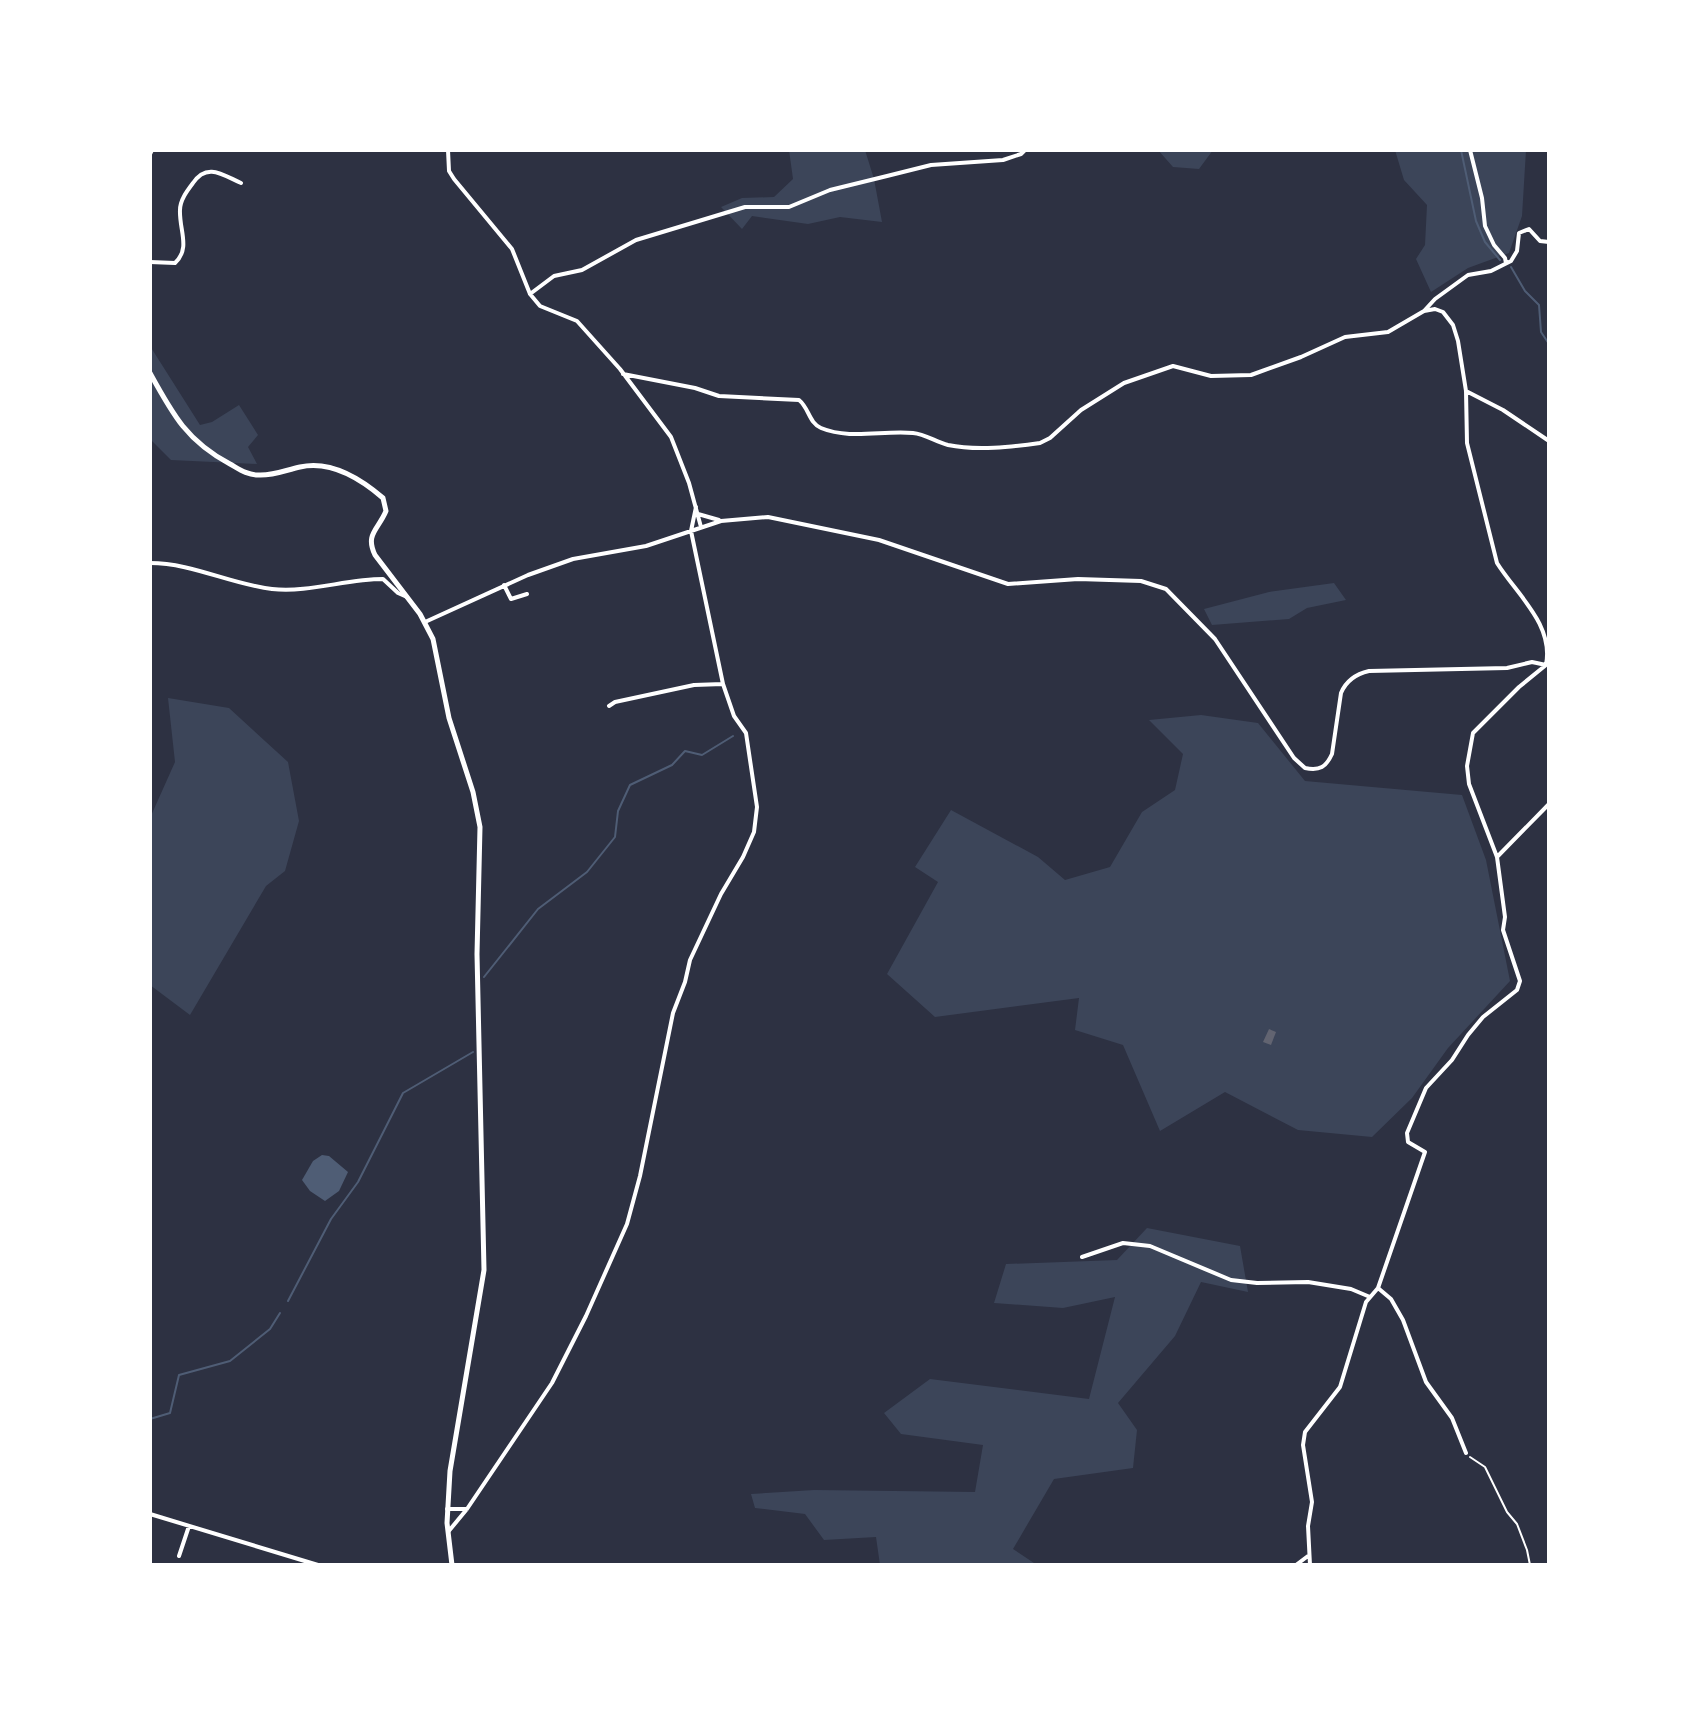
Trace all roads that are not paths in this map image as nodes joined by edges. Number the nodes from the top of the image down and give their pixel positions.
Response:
1 (448, 150) edge
2 (1025, 150) edge
3 (1470, 150) edge
4 (241, 183) dead end
5 (1549, 242) edge
6 (150, 262) edge
7 (1506, 263) junction
8 (530, 294) junction
9 (1424, 311) junction
10 (150, 373) edge
11 (623, 374) junction
12 (1466, 391) junction
13 (1549, 441) edge
14 (696, 507) junction
15 (698, 514) junction
16 (721, 521) junction
17 (701, 527) junction
18 (691, 531) junction
19 (150, 563) edge
20 (504, 585) junction
21 (527, 594) dead end
22 (407, 597) junction
23 (425, 622) junction
24 (1546, 665) junction
25 (723, 684) junction
26 (609, 706) dead end
27 (1549, 804) edge
28 (1497, 857) junction
29 (1082, 1257) dead end
30 (1378, 1288) junction
31 (1370, 1297) junction
32 (1466, 1453) road end
33 (447, 1509) junction
34 (467, 1509) junction
35 (150, 1514) edge
36 (189, 1526) junction
37 (448, 1532) junction
38 (179, 1556) dead end
39 (1308, 1556) junction
40 (318, 1565) edge
41 (452, 1565) edge
42 (1296, 1565) edge
43 (1310, 1565) edge

1 - 8 street
2 - 8 street
3 - 7 street
4 - 6 street
5 - 7 street
7 - 9 street
8 - 11 street
9 - 11 street
9 - 12 street
10 - 22 street
11 - 14 street
12 - 13 street
12 - 24 street
14 - 15 street
14 - 18 street
15 - 16 street
15 - 17 street
16 - 17 street
16 - 24 street
17 - 18 street
18 - 20 street
18 - 25 street
19 - 22 street
20 - 21 street
20 - 23 street
22 - 23 street
23 - 33 street
24 - 28 street
25 - 26 street
25 - 34 street
27 - 28 street
28 - 30 street
29 - 31 street
30 - 31 street
30 - 32 street
31 - 39 street
33 - 34 street
33 - 37 street
34 - 37 street
35 - 36 street
36 - 38 street
36 - 40 street
37 - 41 street
39 - 42 street
39 - 43 street

